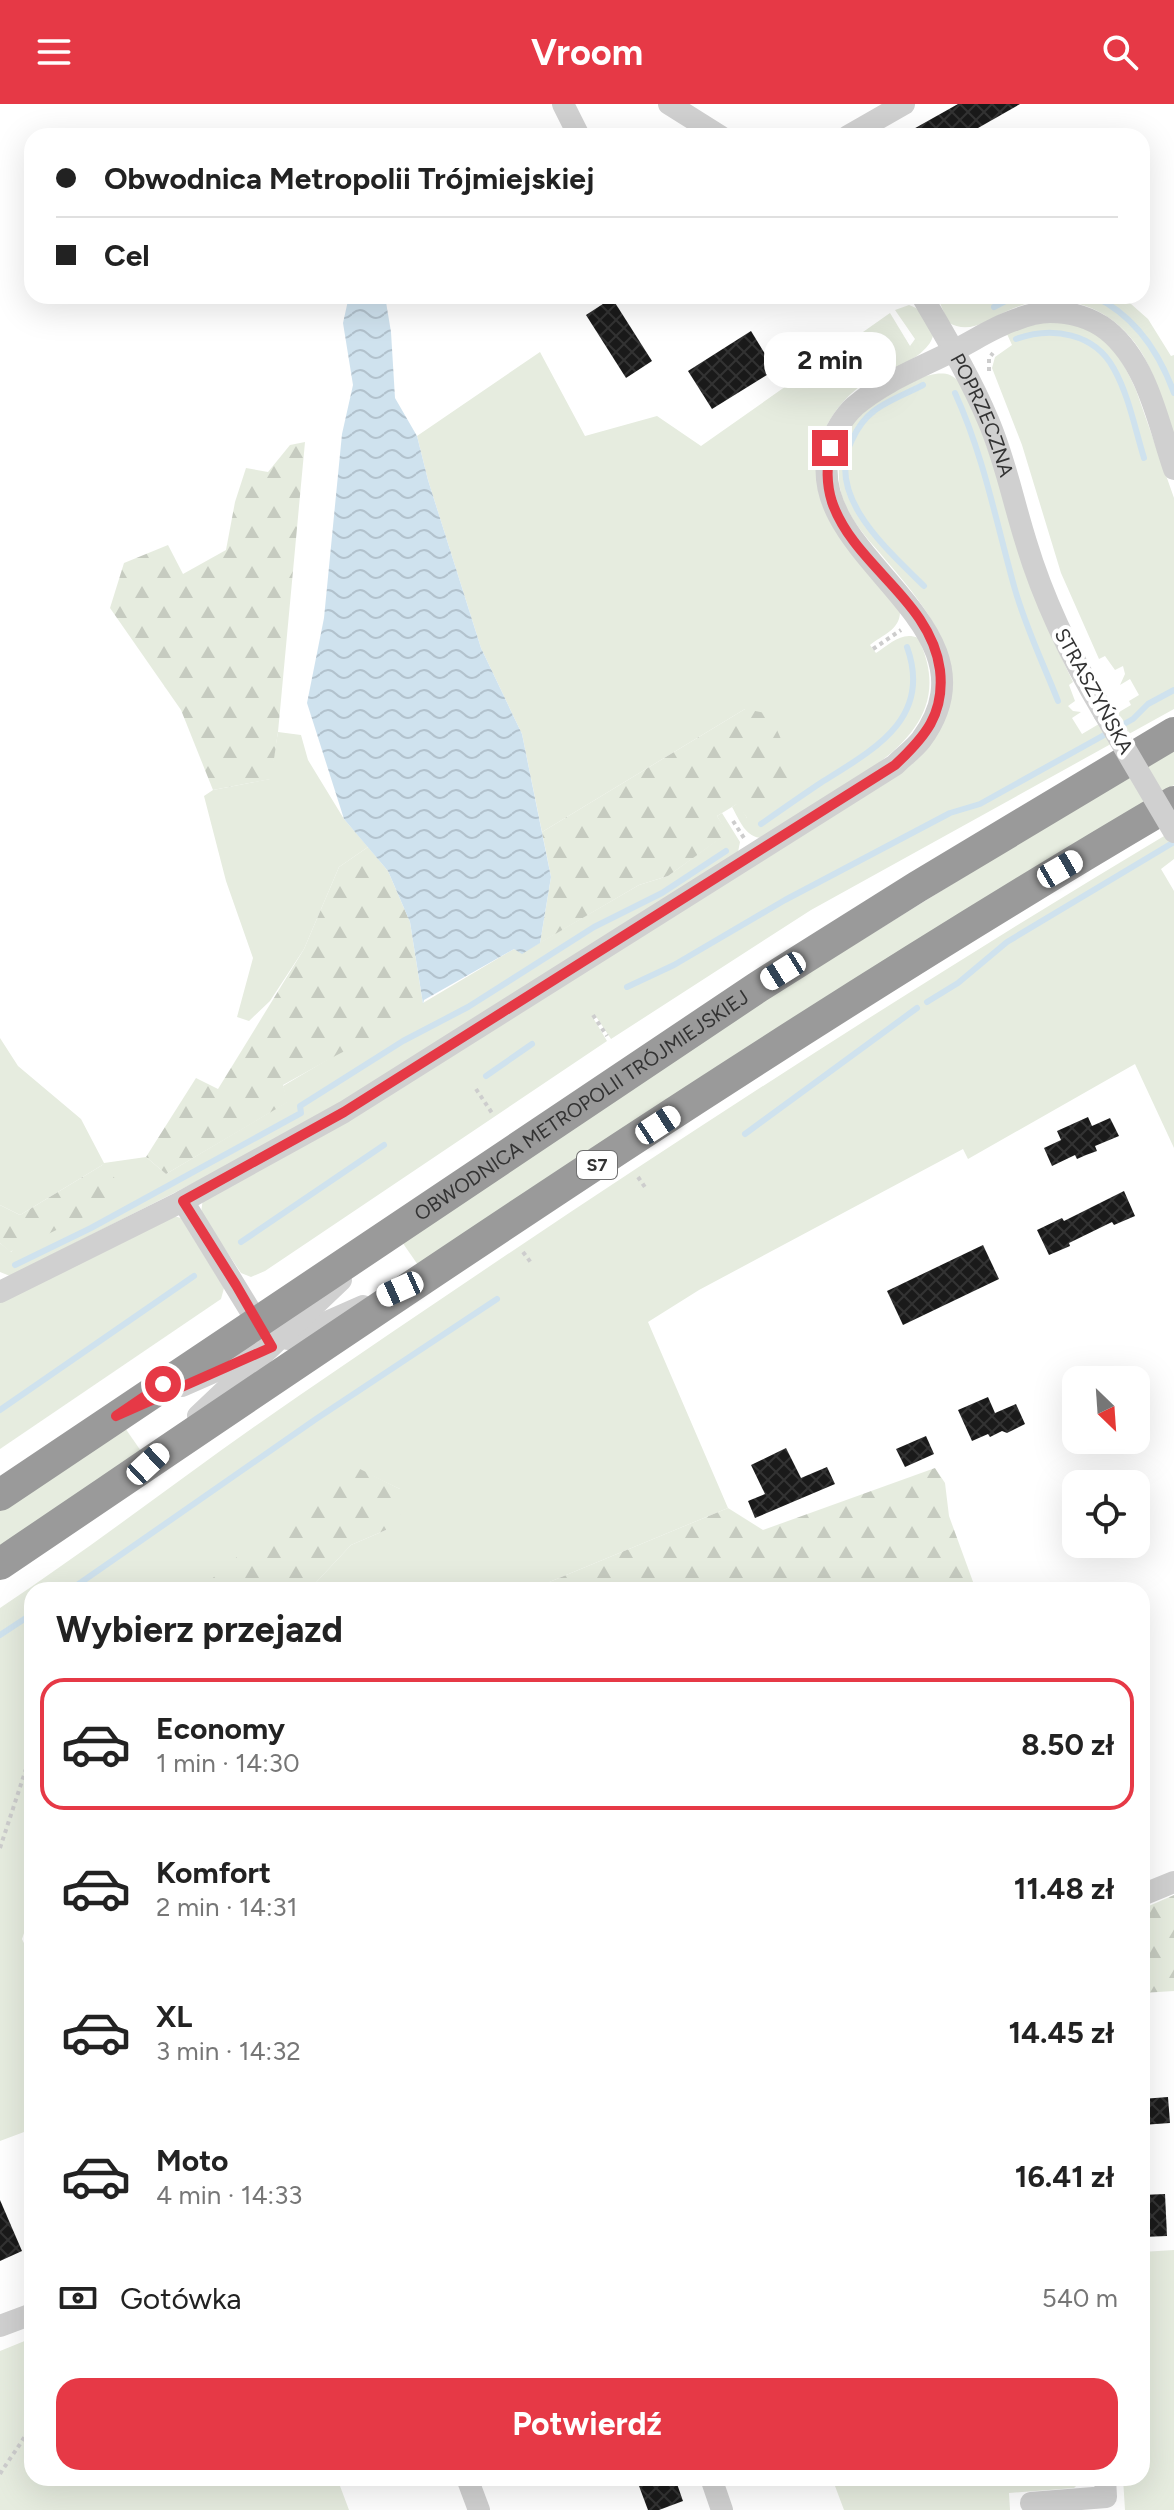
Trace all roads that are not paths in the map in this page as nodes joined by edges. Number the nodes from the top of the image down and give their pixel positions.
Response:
1 (563, 104) edge
2 (669, 104) edge
3 (904, 104) edge
4 (575, 128) edge
5 (707, 128) edge
6 (862, 128) edge
7 (926, 304) edge
8 (952, 351) junction
9 (1174, 469) edge
10 (1026, 543) joint
11 (1174, 733) edge
12 (1174, 802) edge
13 (1174, 832) edge
14 (183, 1201) junction
15 (426, 1278) junction
16 (0, 1292) edge
17 (264, 1334) junction
18 (148, 1464) junction
19 (0, 1495) edge
20 (0, 1564) edge
21 (1174, 1882) edge
22 (1150, 1892) edge
23 (24, 2317) edge
24 (0, 2326) edge
25 (470, 2486) edge
26 (714, 2486) edge
27 (1105, 2486) edge
28 (1031, 2503) dead end
29 (479, 2510) edge
30 (722, 2510) edge

1 - 4 street
2 - 5 street
3 - 6 street
7 - 8 street, POPRZECZNA
8 - 9 street
8 - 10 street, POPRZECZNA
8 - 14 street
10 - 13 street, STRASZYŃSKA, bridge
11 - 17 highway, OBWODNICA METROPOLII TRÓJMIEJSKIEJ
12 - 15 highway, S7
14 - 16 street
14 - 17 street
15 - 17 street
15 - 18 highway, S7
17 - 18 street
17 - 19 highway, OBWODNICA METROPOLII TRÓJMIEJSKIEJ
18 - 20 highway, S7
21 - 22 street
23 - 24 street
25 - 29 street
26 - 30 street
27 - 28 street

